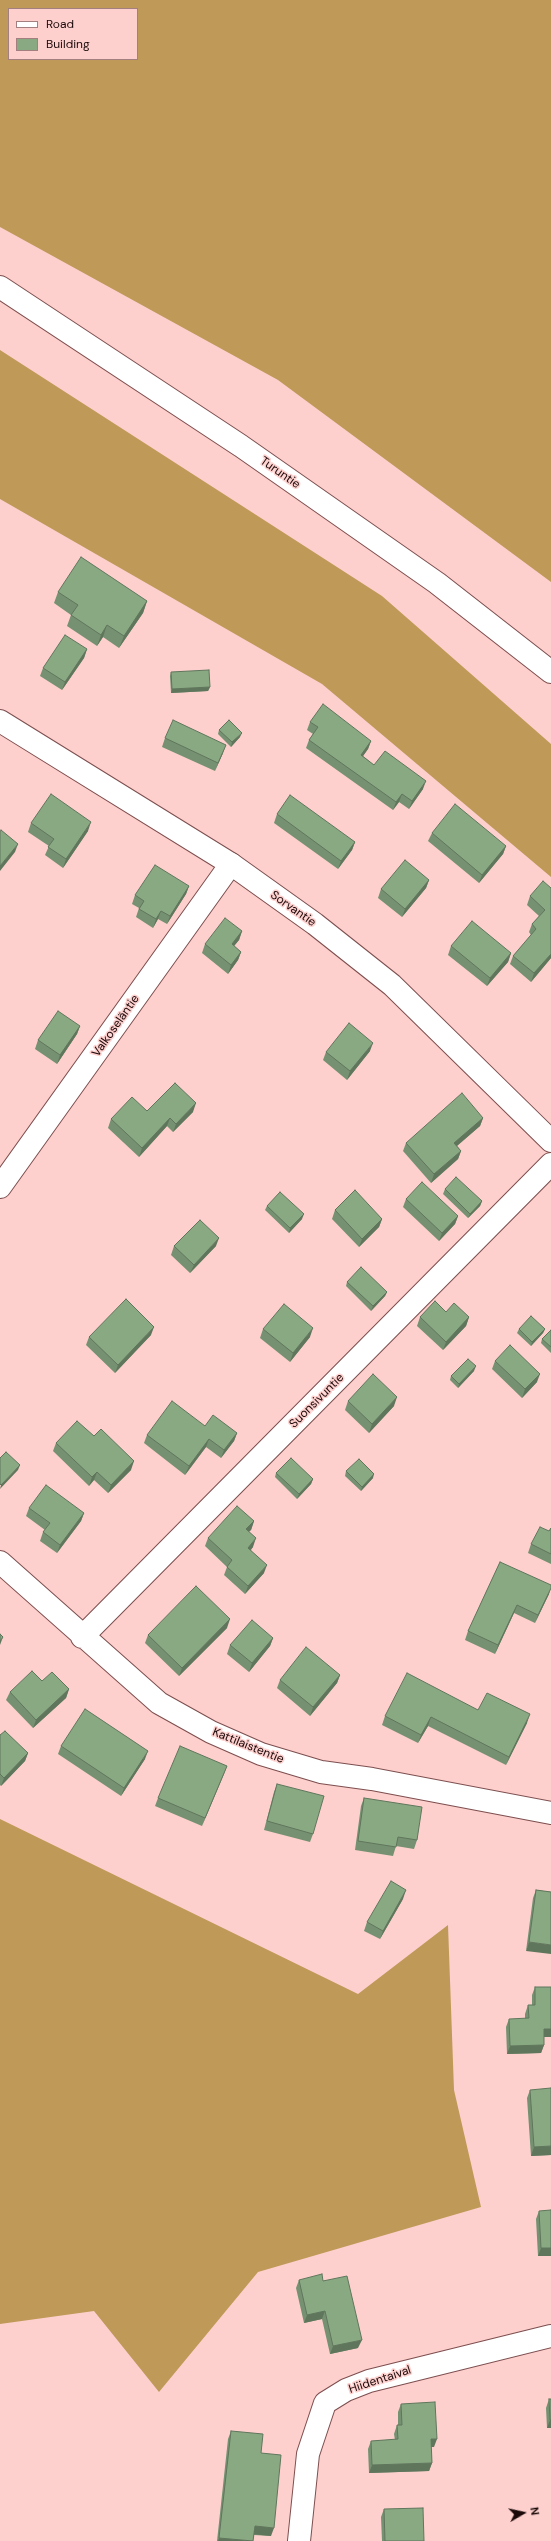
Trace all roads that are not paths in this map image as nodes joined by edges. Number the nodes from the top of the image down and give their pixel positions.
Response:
1 (0, 287) edge
2 (551, 672) edge
3 (0, 721) edge
4 (231, 864) junction
5 (551, 1141) edge
6 (551, 1164) edge
7 (0, 1187) edge
8 (0, 1562) edge
9 (82, 1637) junction
10 (551, 1813) edge
11 (551, 2336) edge
12 (299, 2541) edge

1 - 2 main road, Turuntie
3 - 4 main road, Sorvantie
4 - 5 main road, Sorvantie
4 - 7 main road, Valkoseläntie
6 - 9 main road, Suonsivuntie
8 - 9 main road, Kattilaistentie
9 - 10 main road, Kattilaistentie
11 - 12 main road, Hiidentaival

